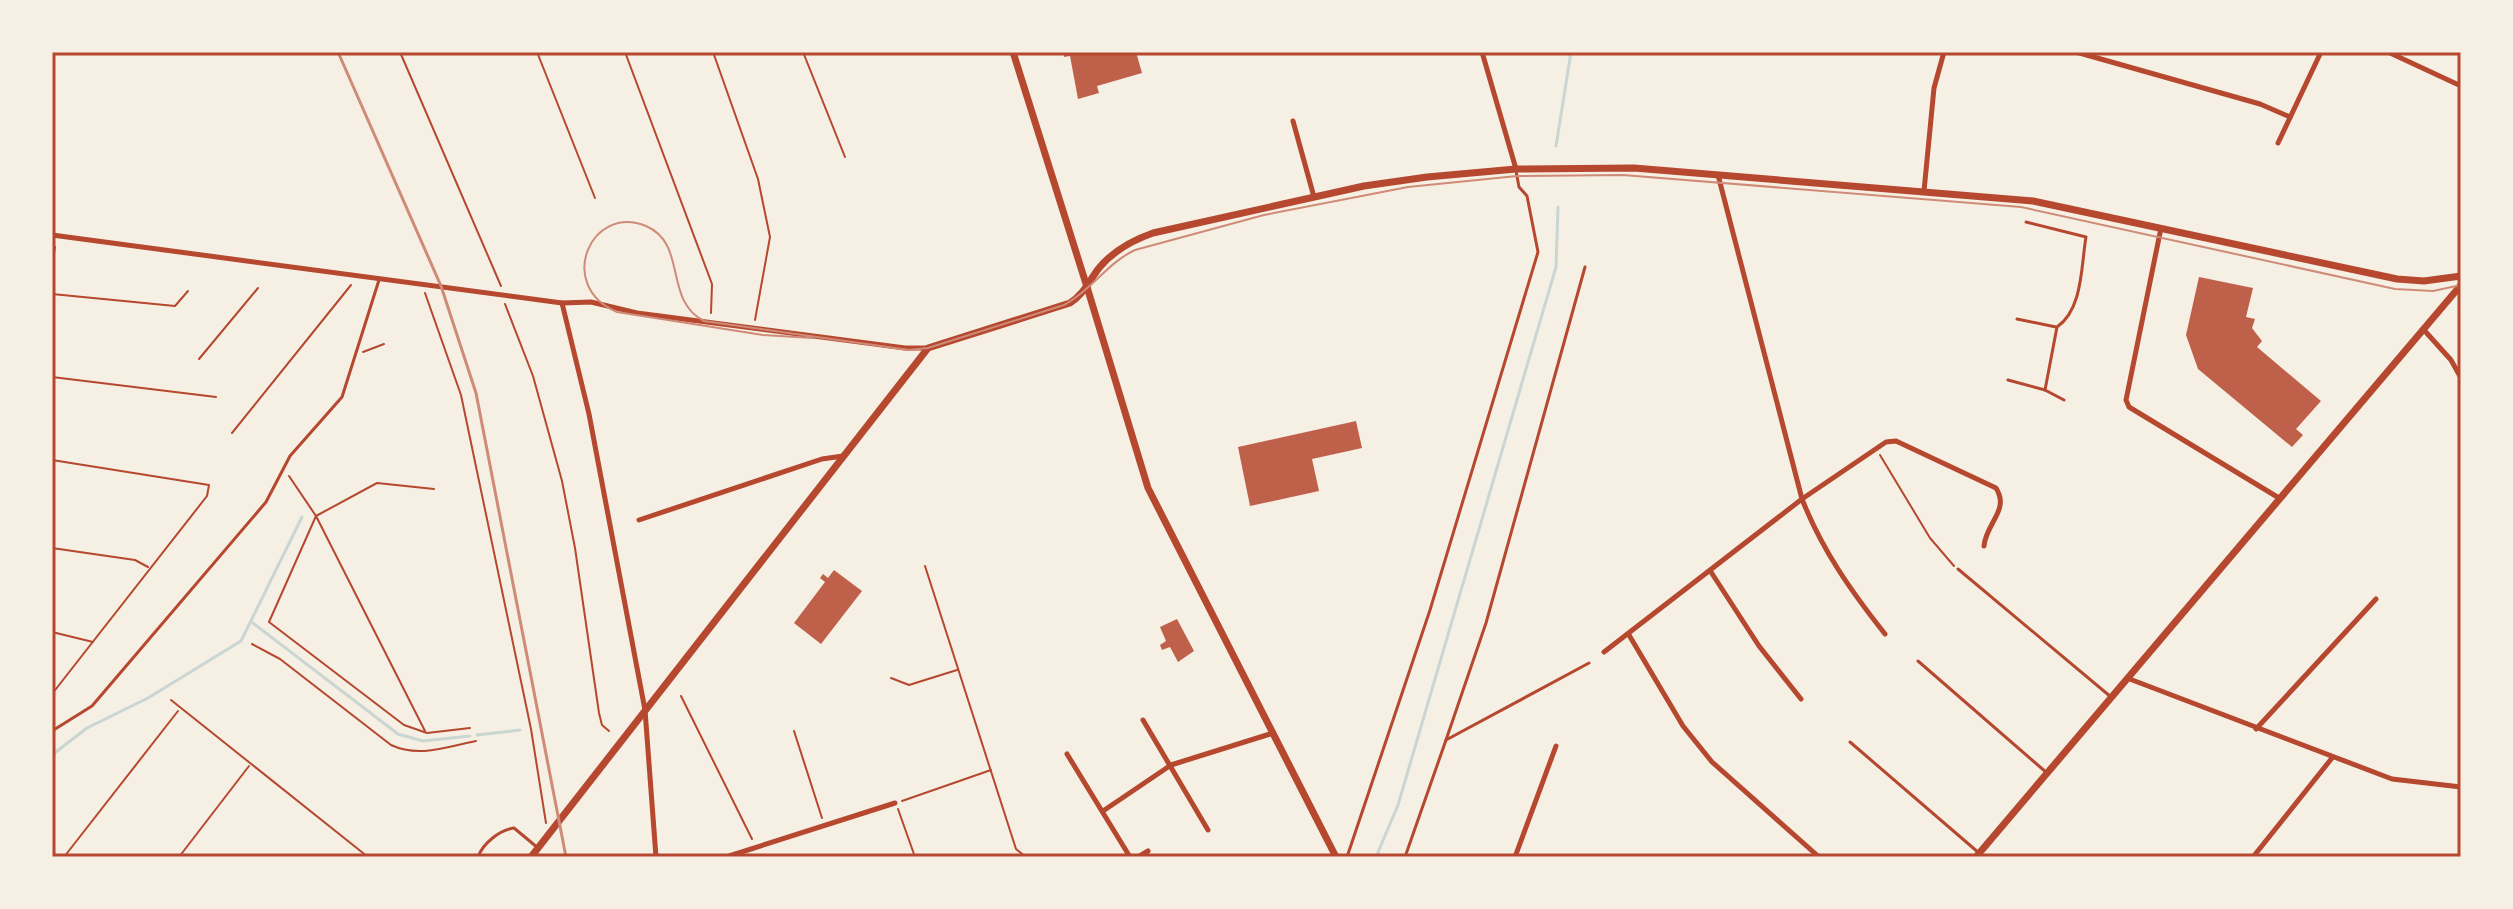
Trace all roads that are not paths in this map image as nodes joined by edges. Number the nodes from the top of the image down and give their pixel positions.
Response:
1 (1013, 52) edge
2 (1482, 52) edge
3 (1944, 52) edge
4 (2076, 52) edge
5 (2321, 52) edge
6 (2388, 52) edge
7 (2461, 86) edge
8 (2290, 117) junction
9 (1293, 121) dead end
10 (2278, 143) dead end
11 (1516, 169) junction
12 (1718, 175) junction
13 (1924, 191) junction
14 (1314, 197) junction
15 (2026, 222) dead end
16 (2161, 228) junction
17 (52, 235) edge
18 (1585, 267) dead end
19 (2461, 276) edge
20 (379, 278) junction
21 (2461, 285) edge
22 (1087, 287) junction
23 (562, 303) junction
24 (2017, 319) dead end
25 (2057, 327) junction
26 (2424, 330) junction
27 (928, 348) junction
28 (2461, 378) edge
29 (2008, 380) dead end
30 (2045, 390) junction
31 (2064, 400) dead end
32 (843, 456) junction
33 (2279, 498) junction
34 (1802, 499) junction
35 (639, 520) dead end
36 (1984, 546) dead end
37 (1958, 569) road end
38 (1711, 572) junction
39 (2376, 599) dead end
40 (1885, 634) dead end
41 (1629, 635) junction
42 (1604, 652) dead end
43 (1918, 661) dead end
44 (1589, 663) dead end
45 (2127, 678) junction
46 (2111, 697) junction
47 (1801, 699) dead end
48 (645, 710) junction
49 (1143, 720) dead end
50 (2256, 729) junction
51 (52, 731) edge
52 (1270, 734) junction
53 (1446, 740) junction
54 (1850, 742) dead end
55 (1556, 746) dead end
56 (1067, 754) dead end
57 (2332, 758) junction
58 (1171, 765) junction
59 (2047, 773) junction
60 (2461, 787) edge
61 (895, 803) road end
62 (1103, 811) junction
63 (1208, 830) dead end
64 (538, 848) junction
65 (1148, 851) dead end
66 (1978, 855) edge
67 (478, 857) edge
68 (531, 857) edge
69 (656, 857) edge
70 (726, 857) edge
71 (1130, 857) edge
72 (1138, 857) edge
73 (1336, 857) edge
74 (1347, 857) edge
75 (1405, 857) edge
76 (1515, 857) edge
77 (1819, 857) edge
78 (2253, 857) edge

1 - 22 main road
2 - 11 street
3 - 13 street
4 - 8 street
5 - 8 street
6 - 7 street
8 - 10 street
9 - 14 street
11 - 12 main road
11 - 14 main road
11 - 74 lane
12 - 13 main road
12 - 34 street
13 - 16 main road
14 - 22 main road
15 - 25 lane
16 - 19 main road
16 - 33 street
17 - 20 street
18 - 53 lane
20 - 23 street
20 - 51 lane
21 - 26 main road
22 - 27 main road
22 - 52 main road
23 - 27 street
23 - 48 street
24 - 25 lane
25 - 30 lane
26 - 28 street
26 - 33 main road
27 - 32 main road
29 - 30 lane
30 - 31 lane
32 - 35 street
32 - 48 main road
33 - 45 main road
34 - 36 street
34 - 38 street
34 - 40 street
37 - 46 lane
38 - 41 street
38 - 47 street
39 - 50 street
41 - 42 street
41 - 77 street
43 - 59 lane
44 - 53 lane
45 - 46 main road
45 - 50 street
46 - 59 main road
48 - 64 main road
48 - 69 street
49 - 58 street
50 - 57 street
52 - 58 street
52 - 73 main road
53 - 75 lane
54 - 66 lane
55 - 76 street
56 - 62 street
57 - 60 street
57 - 78 street
58 - 62 street
58 - 63 street
59 - 66 main road
61 - 70 street
62 - 71 street
64 - 67 lane
64 - 68 main road
65 - 72 street

